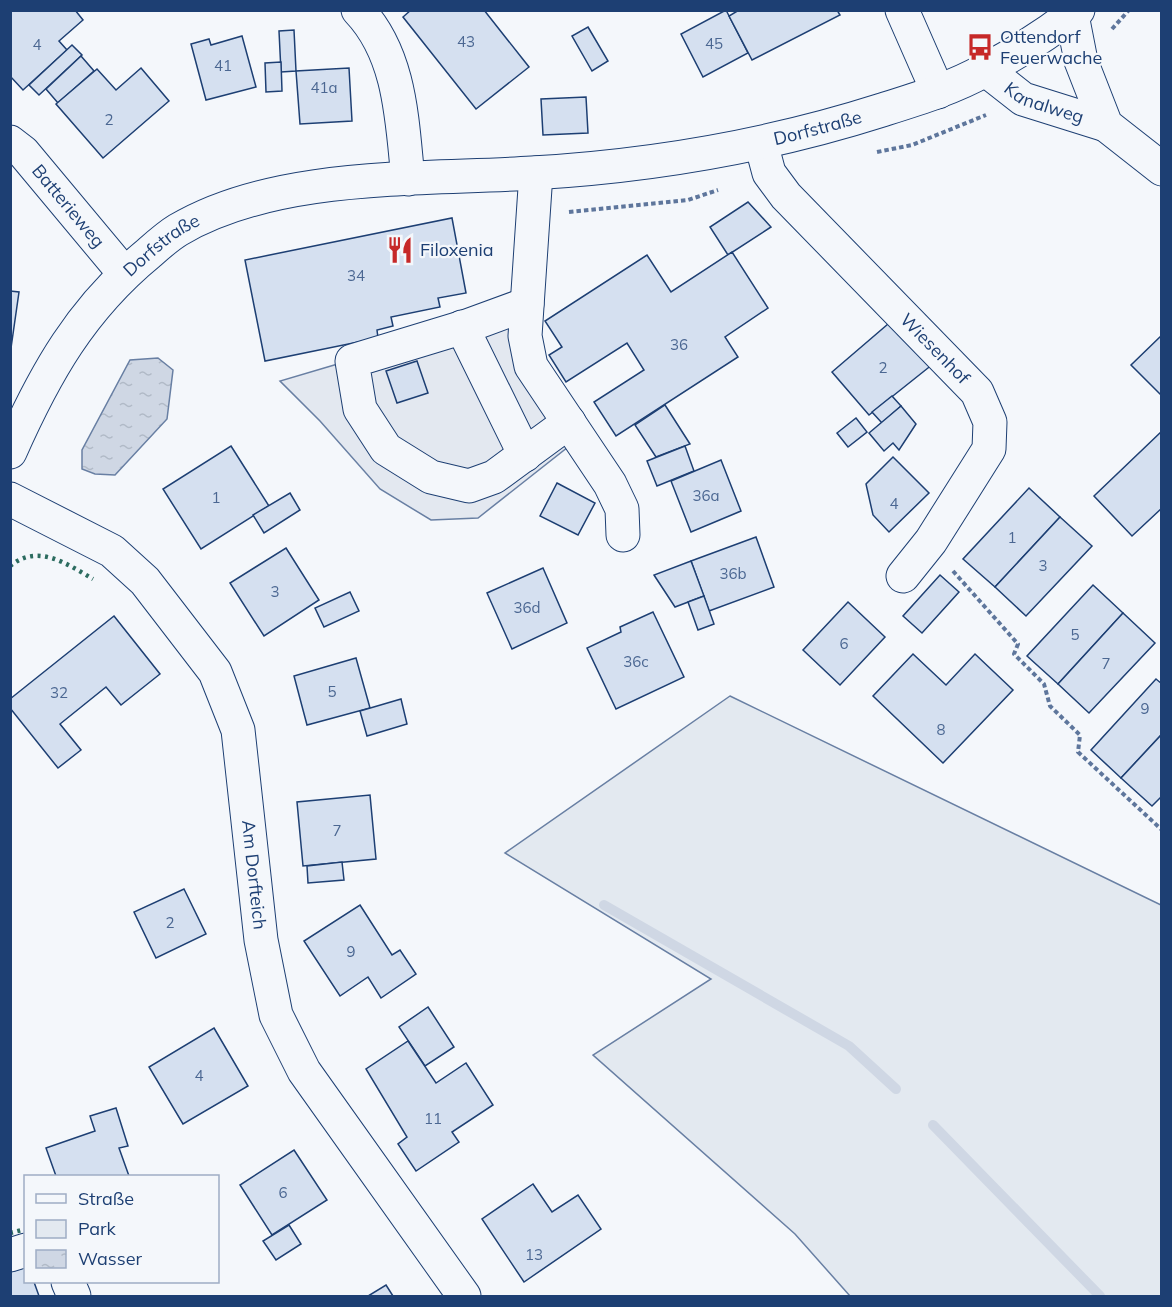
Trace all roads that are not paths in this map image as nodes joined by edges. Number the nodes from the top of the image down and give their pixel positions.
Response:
1 (358, 10) edge
2 (902, 10) edge
3 (1075, 13) edge
4 (986, 70) junction
5 (938, 92) junction
6 (1106, 126) junction
7 (10, 142) edge
8 (761, 143) junction
9 (1161, 169) edge
10 (536, 173) junction
11 (408, 179) junction
12 (124, 273) junction
13 (527, 304) junction
14 (462, 327) junction
15 (569, 422) junction
16 (10, 452) edge
17 (525, 454) junction
18 (10, 499) edge
19 (623, 535) dead end
20 (903, 576) dead end
21 (464, 1296) edge

1 - 11 street
2 - 5 street
3 - 4 street, Dorfstraße
3 - 6 street, Kanalweg
4 - 5 street, Dorfstraße
4 - 6 street, Kanalweg
5 - 8 street, Dorfstraße
6 - 9 street, Kanalweg
7 - 12 street, Batterieweg
8 - 10 street, Dorfstraße
8 - 20 street, Wiesenhof
10 - 11 street, Dorfstraße
10 - 13 street
11 - 12 street, Dorfstraße
12 - 16 street, Dorfstraße
13 - 14 street
13 - 15 street
14 - 17 street
14 - 17 street
15 - 17 street
15 - 19 street
18 - 21 street, Am Dorfteich

